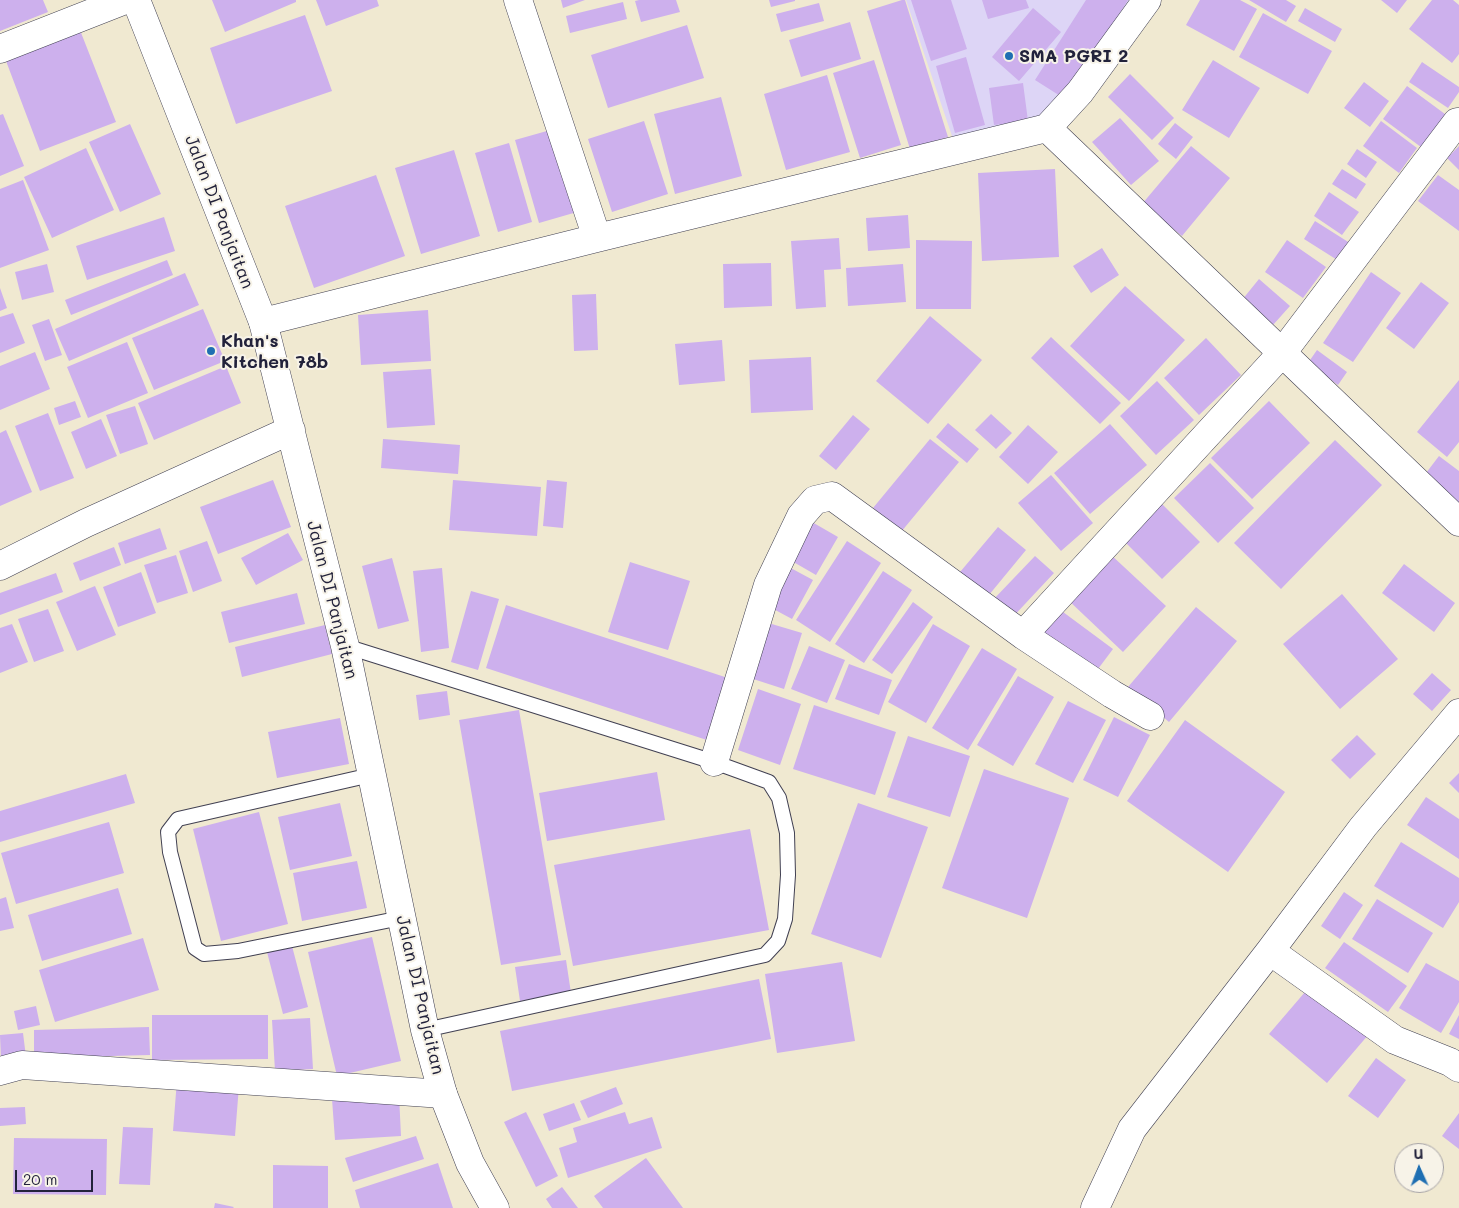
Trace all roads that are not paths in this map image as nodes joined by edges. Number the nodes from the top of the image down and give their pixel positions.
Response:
1 (125, 0) edge
2 (136, 0) edge
3 (518, 0) edge
4 (1146, 0) edge
5 (0, 48) edge
6 (1458, 122) dead end
7 (1048, 128) junction
8 (597, 238) junction
9 (263, 322) junction
10 (1282, 353) junction
11 (291, 430) junction
12 (1459, 522) edge
13 (0, 566) edge
14 (1023, 635) junction
15 (345, 646) junction
16 (1459, 713) edge
17 (1150, 716) dead end
18 (714, 762) junction
19 (372, 775) junction
20 (402, 918) junction
21 (1270, 951) junction
22 (425, 1030) junction
23 (1459, 1068) edge
24 (0, 1071) edge
25 (443, 1094) junction
26 (495, 1208) edge
27 (1095, 1208) edge

1 - 5 street
2 - 9 street, Jalan DI Panjaitan
3 - 8 street
4 - 7 street
6 - 10 street
7 - 8 street
7 - 10 street
8 - 9 street
9 - 11 street, Jalan DI Panjaitan
10 - 12 street
10 - 14 street
11 - 13 street
11 - 15 street, Jalan DI Panjaitan
14 - 17 street
14 - 18 street
15 - 18 lane
15 - 19 street, Jalan DI Panjaitan
16 - 21 street
18 - 22 lane
19 - 20 street, Jalan DI Panjaitan
19 - 20 lane
20 - 22 street, Jalan DI Panjaitan
21 - 23 street
21 - 27 street
22 - 25 street, Jalan DI Panjaitan
24 - 25 street
25 - 26 street, Jalan DI Panjaitan

